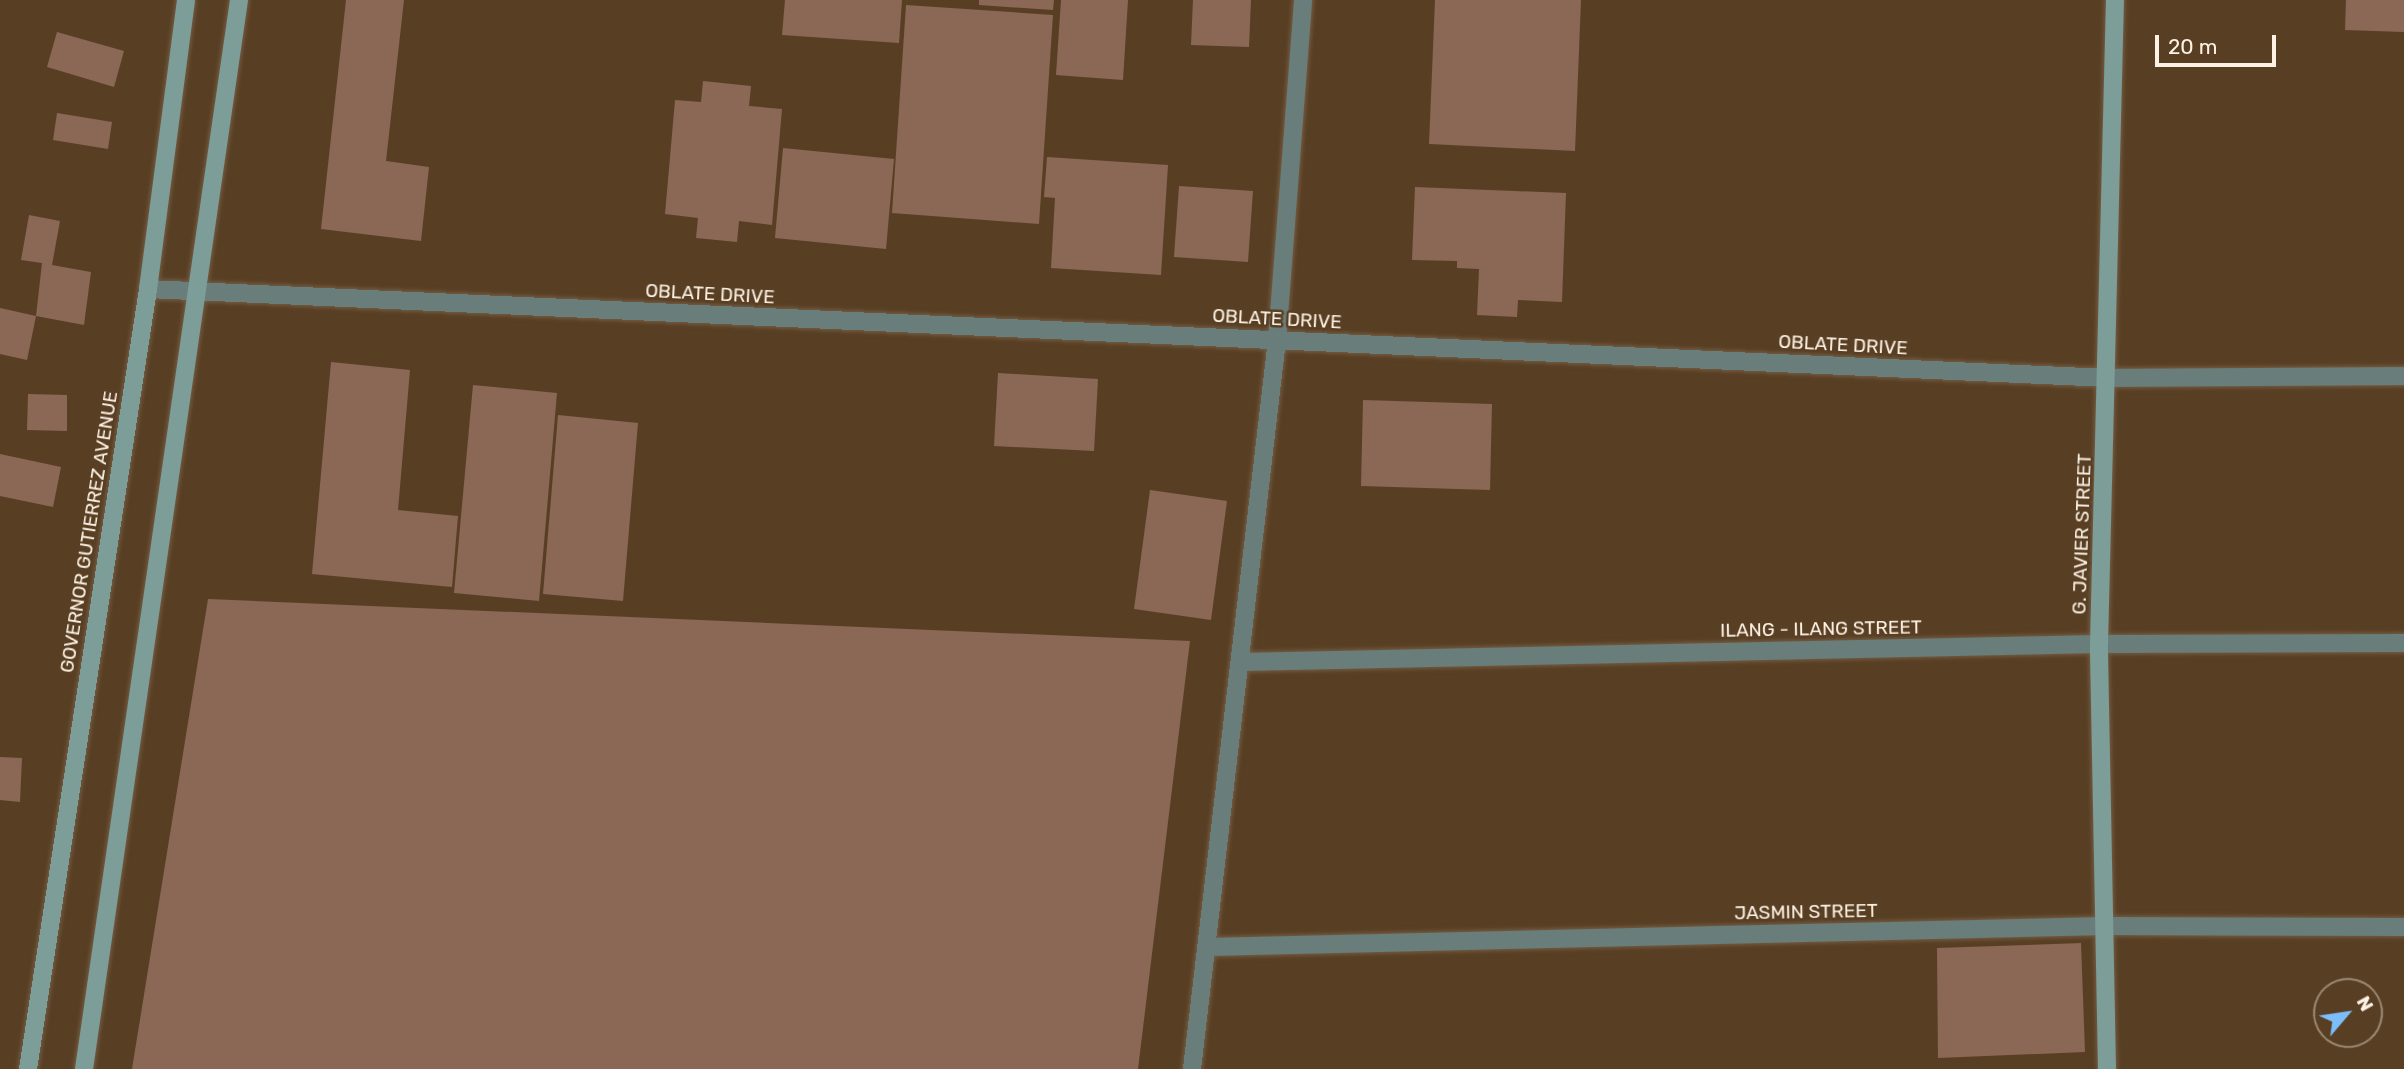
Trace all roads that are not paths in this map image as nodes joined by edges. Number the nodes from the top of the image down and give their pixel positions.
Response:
1 (186, 0) edge
2 (239, 0) edge
3 (1303, 0) edge
4 (2115, 0) edge
5 (148, 289) junction
6 (196, 292) junction
7 (1277, 340) junction
8 (2404, 376) edge
9 (2109, 378) junction
10 (2404, 643) edge
11 (2099, 644) junction
12 (1240, 662) junction
13 (2106, 926) junction
14 (2404, 927) edge
15 (1209, 947) junction
16 (28, 1069) edge
17 (84, 1069) edge
18 (1192, 1069) edge
19 (2107, 1069) edge

1 - 5 street, GOVERNOR GUTIERREZ AVENUE
2 - 6 street
3 - 7 street
4 - 9 street, G. JAVIER STREET
5 - 6 street, OBLATE DRIVE
5 - 16 street, GOVERNOR GUTIERREZ AVENUE
6 - 7 street, OBLATE DRIVE
6 - 17 street
7 - 9 street, OBLATE DRIVE
7 - 12 street
8 - 9 street, OBLATE DRIVE
9 - 11 street, G. JAVIER STREET
10 - 11 street, ILANG - ILANG STREET
11 - 12 street, ILANG - ILANG STREET
11 - 13 street, G. JAVIER STREET
12 - 15 street
13 - 14 street, JASMIN STREET
13 - 15 street, JASMIN STREET
13 - 19 street, G. JAVIER STREET
15 - 18 street

